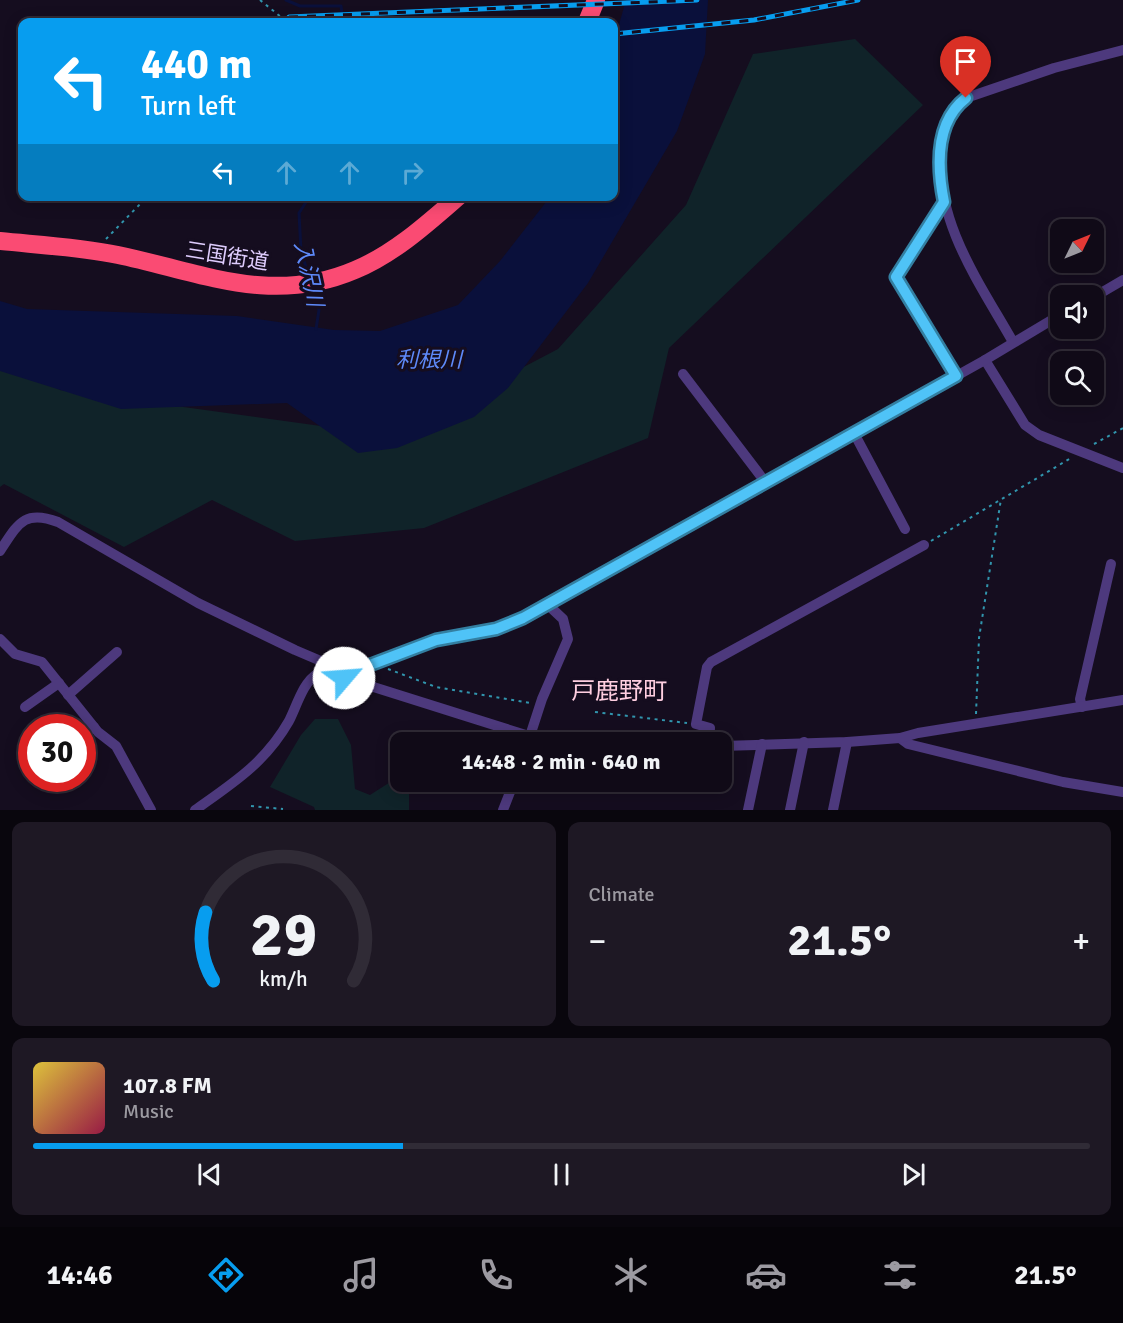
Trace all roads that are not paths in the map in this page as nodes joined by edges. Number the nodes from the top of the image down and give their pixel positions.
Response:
1 (596, 0) edge
2 (589, 18) edge
3 (1123, 50) edge
4 (453, 201) edge
5 (944, 202) junction
6 (0, 241) edge
7 (1123, 280) edge
8 (1104, 291) edge
9 (1050, 321) edge
10 (1013, 342) junction
11 (985, 360) junction
12 (683, 374) dead end
13 (956, 376) junction
14 (854, 433) junction
15 (1123, 468) edge
16 (766, 483) junction
17 (905, 529) dead end
18 (924, 545) road end
19 (0, 551) edge
20 (1111, 564) dead end
21 (548, 604) junction
22 (0, 639) edge
23 (9, 648) junction
24 (117, 652) dead end
25 (0, 655) edge
26 (349, 673) junction
27 (59, 682) junction
28 (68, 694) junction
29 (1123, 700) edge
30 (25, 707) dead end
31 (1082, 707) junction
32 (84, 714) edge
33 (96, 729) edge
34 (505, 732) edge
35 (532, 732) edge
36 (710, 732) edge
37 (900, 738) junction
38 (804, 742) junction
39 (847, 742) junction
40 (762, 744) junction
41 (732, 746) edge
42 (510, 792) edge
43 (1123, 792) edge
44 (151, 810) edge
45 (195, 810) edge
46 (503, 810) edge
47 (748, 810) edge
48 (790, 810) edge
49 (833, 810) edge

1 - 2 highway
3 - 5 street
4 - 6 highway, 三国街道
5 - 10 street
5 - 13 street
7 - 8 street
9 - 10 street
10 - 11 street
11 - 13 street
11 - 15 street
12 - 16 street
13 - 14 street
14 - 16 street
14 - 17 street
16 - 21 street
18 - 36 street
19 - 26 street
20 - 31 street
21 - 26 street
21 - 35 street
22 - 23 street
23 - 25 street
23 - 27 street
24 - 28 street
26 - 34 street
26 - 45 street
27 - 28 street
27 - 30 street
28 - 32 street
29 - 31 street
31 - 37 street
33 - 44 street
37 - 39 street
37 - 43 street
38 - 39 street
38 - 40 street
38 - 48 street
39 - 49 street
40 - 41 street
40 - 47 street
42 - 46 street

